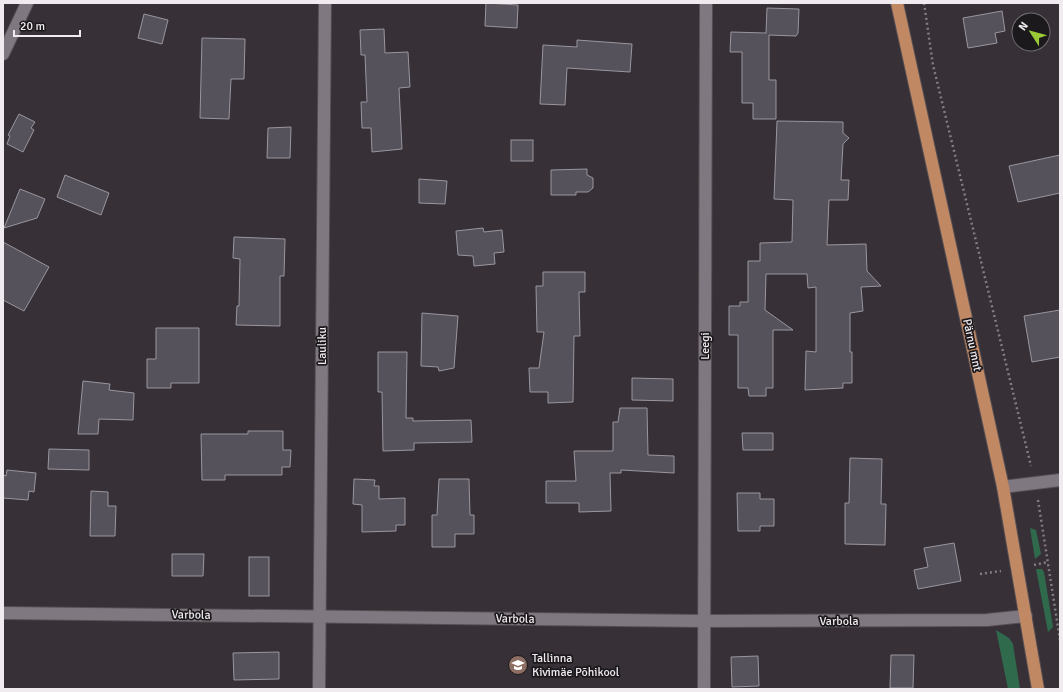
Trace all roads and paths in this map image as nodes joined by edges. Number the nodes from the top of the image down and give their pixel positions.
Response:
1 (27, 3) edge
2 (325, 3) edge
3 (706, 3) edge
4 (897, 3) edge
5 (924, 3) edge
6 (3, 54) edge
7 (1060, 480) edge
8 (1035, 484) junction
9 (1003, 487) junction
10 (3, 613) edge
11 (321, 616) junction
12 (1026, 616) junction
13 (705, 621) junction
14 (1060, 640) edge
15 (319, 689) edge
16 (704, 689) edge
17 (1038, 689) edge

1 - 6 street
2 - 11 street, Lauliku
3 - 13 street, Leegi
4 - 9 main road, Pärnu mnt
5 - 8 path
7 - 8 street
8 - 9 street
8 - 14 path
9 - 12 main road, Pärnu mnt
10 - 11 street, Varbola
11 - 13 street, Varbola
11 - 15 street, Lauliku
12 - 13 street, Varbola
12 - 17 main road, Pärnu mnt
13 - 16 street, Leegi

